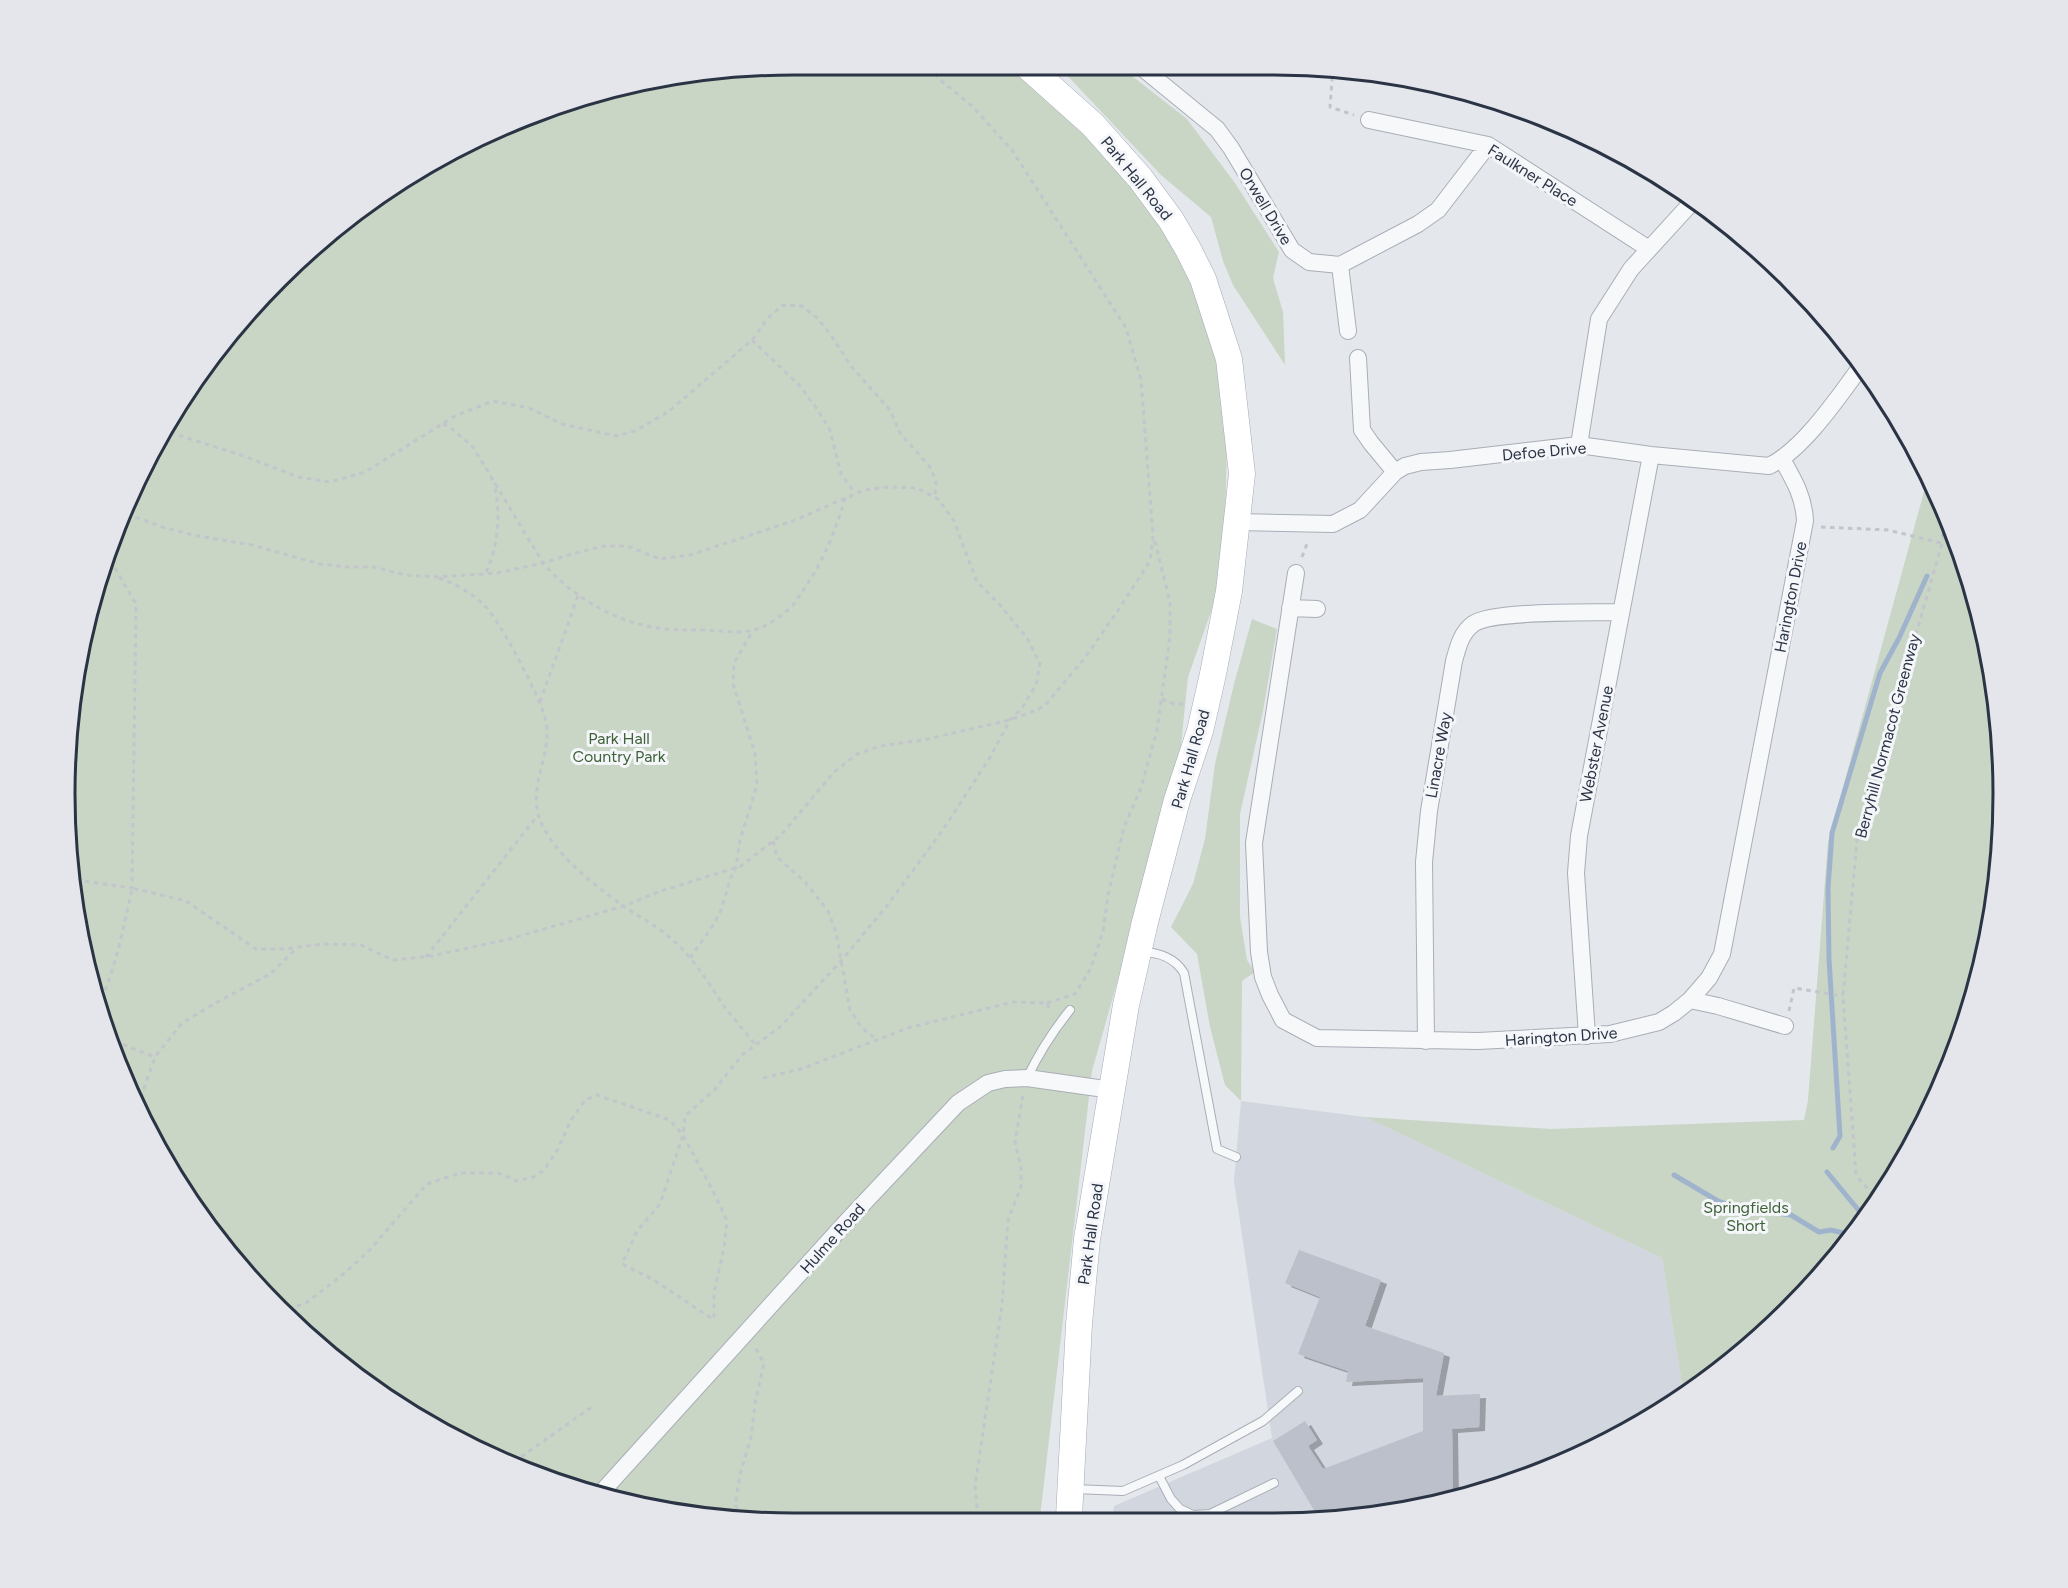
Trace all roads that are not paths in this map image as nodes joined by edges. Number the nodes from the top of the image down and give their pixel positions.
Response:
1 (1037, 75) edge
2 (1151, 75) edge
3 (1370, 120) road end
4 (1488, 145) junction
5 (1688, 207) edge
6 (1649, 249) junction
7 (1340, 265) junction
8 (1348, 332) dead end
9 (1358, 358) dead end
10 (1856, 373) edge
11 (1579, 445) junction
12 (1651, 455) junction
13 (1782, 459) junction
14 (1395, 472) junction
15 (1238, 522) junction
16 (1296, 573) road end
17 (1290, 609) junction
18 (1317, 609) dead end
19 (1621, 612) junction
20 (1138, 952) junction
21 (1690, 1000) junction
22 (1070, 1010) dead end
23 (1785, 1026) road end
24 (1587, 1036) junction
25 (1426, 1041) junction
26 (1026, 1078) junction
27 (1112, 1090) junction
28 (1236, 1156) dead end
29 (1298, 1391) dead end
30 (1159, 1476) junction
31 (1274, 1483) dead end
32 (605, 1488) edge
33 (1070, 1489) junction
34 (1069, 1513) edge
35 (1189, 1513) edge
36 (1212, 1513) edge

1 - 15 main road, Park Hall Road
2 - 7 street, Orwell Drive
3 - 4 street, Faulkner Place
4 - 6 street, Faulkner Place
4 - 7 street
5 - 6 street
6 - 11 street
7 - 8 street
9 - 14 street
10 - 13 street
11 - 12 street, Defoe Drive
11 - 14 street, Defoe Drive
12 - 13 street, Defoe Drive
12 - 19 street, Webster Avenue
13 - 21 street, Harington Drive
14 - 15 street, Defoe Drive
15 - 20 main road, Park Hall Road
16 - 17 street, Harington Drive
17 - 18 street
17 - 25 street, Harington Drive
19 - 24 street, Webster Avenue
19 - 25 street, Linacre Way
20 - 27 main road, Park Hall Road
20 - 28 lane
21 - 23 street
21 - 24 street, Harington Drive
22 - 26 lane
24 - 25 street, Harington Drive
26 - 27 street, Hulme Road
26 - 32 street, Hulme Road
27 - 33 main road, Park Hall Road
29 - 30 lane
30 - 33 lane
30 - 35 lane
31 - 36 lane
33 - 34 main road, Park Hall Road

